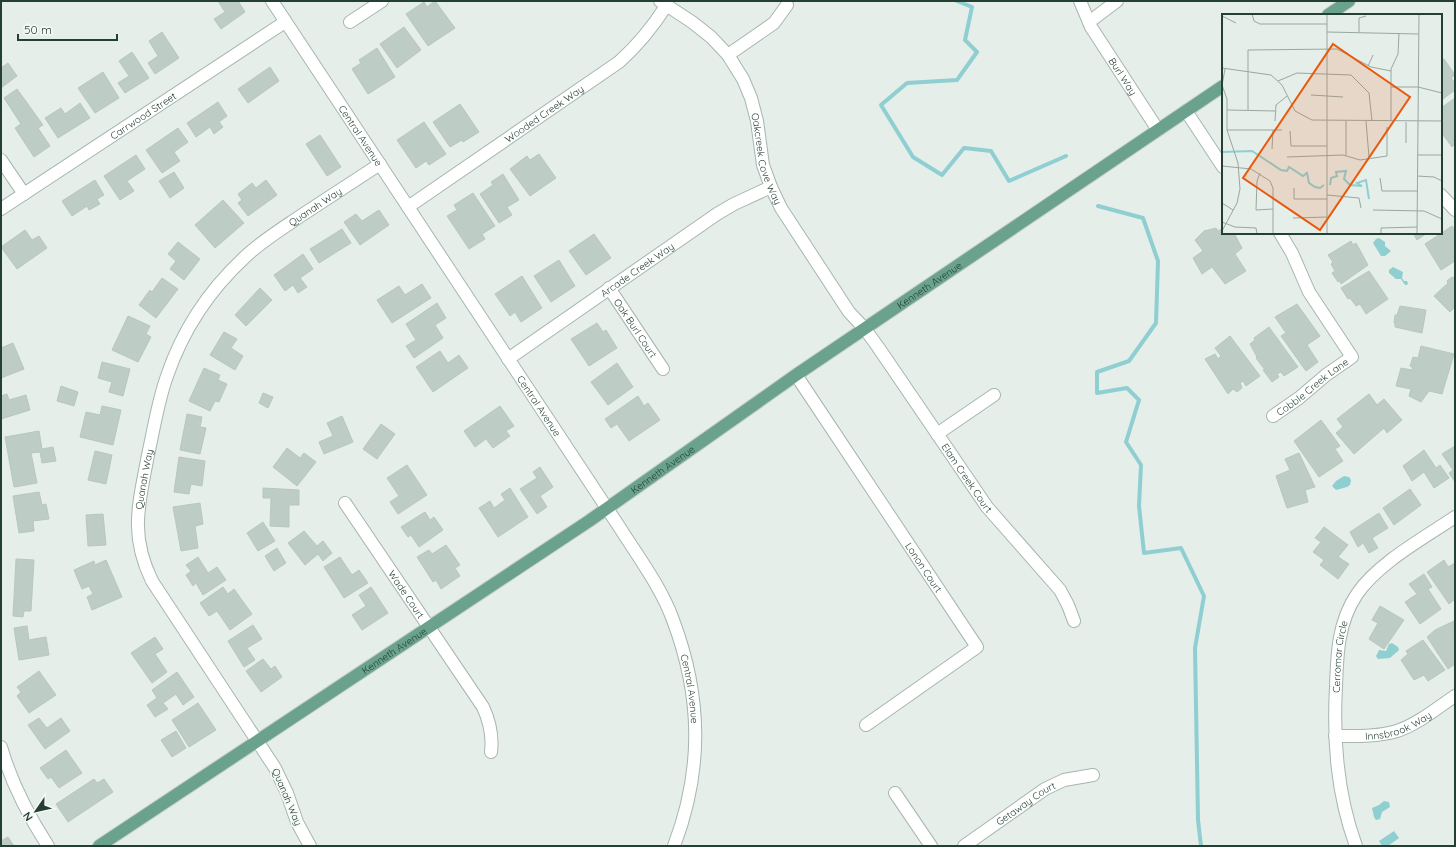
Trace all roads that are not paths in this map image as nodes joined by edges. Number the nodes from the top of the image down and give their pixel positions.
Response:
1 (272, 1) edge
2 (382, 1) edge
3 (1080, 1) edge
4 (1118, 1) edge
5 (1349, 1) edge
6 (663, 4) edge
7 (787, 5) dead end
8 (1330, 14) edge
9 (285, 22) junction
10 (350, 22) dead end
11 (1088, 22) junction
12 (728, 55) junction
13 (1222, 87) edge
14 (1186, 111) junction
15 (1158, 130) junction
16 (1, 160) edge
17 (380, 164) junction
18 (1222, 165) edge
19 (771, 188) junction
20 (24, 194) junction
21 (1442, 196) edge
22 (408, 207) junction
23 (1, 209) edge
24 (1455, 210) edge
25 (1281, 234) edge
26 (609, 288) junction
27 (865, 329) junction
28 (508, 359) junction
29 (663, 369) dead end
30 (796, 375) junction
31 (994, 395) dead end
32 (1273, 416) dead end
33 (937, 434) junction
34 (345, 503) dead end
35 (607, 508) junction
36 (1455, 517) edge
37 (1074, 621) dead end
38 (429, 627) junction
39 (1455, 696) edge
40 (866, 725) dead end
41 (1335, 736) junction
42 (257, 741) junction
43 (1, 747) edge
44 (491, 752) dead end
45 (1093, 775) dead end
46 (895, 793) dead end
47 (48, 846) edge
48 (99, 846) edge
49 (310, 846) edge
50 (674, 846) edge
51 (931, 846) edge
52 (964, 846) edge
53 (1356, 846) edge

1 - 9 street, Central Avenue
2 - 10 street
3 - 11 street, Burl Way
4 - 11 street
5 - 8 main road
6 - 12 street, Oakcreek Cove Way
6 - 22 street, Wooded Creek Way
7 - 12 street
9 - 17 street, Central Avenue
9 - 20 street, Carrwood Street
11 - 15 street, Burl Way
12 - 19 street, Oakcreek Cove Way
13 - 14 main road, Kenneth Avenue
14 - 15 main road, Kenneth Avenue
14 - 18 street
15 - 27 main road, Kenneth Avenue
16 - 20 street
17 - 22 street, Central Avenue
17 - 42 street, Quanah Way
19 - 26 street, Arcade Creek Way
19 - 27 street, Oakcreek Cove Way
20 - 23 street, Carrwood Street
21 - 24 street
22 - 28 street, Central Avenue
25 - 32 street, Cobble Creek Lane
26 - 28 street, Arcade Creek Way
26 - 29 street, Oak Burl Court
27 - 30 main road, Kenneth Avenue
27 - 33 street, Elam Creek Court
28 - 35 street, Central Avenue
30 - 35 main road, Kenneth Avenue
30 - 40 street, Lonon Court
31 - 33 street
33 - 37 street, Elam Creek Court
34 - 38 street, Wade Court
35 - 38 main road, Kenneth Avenue
35 - 50 street, Central Avenue
36 - 41 street, Cerromar Circle
38 - 42 main road, Kenneth Avenue
38 - 44 street, Wade Court
39 - 41 street, Innsbrook Way
41 - 53 street, Cerromar Circle
42 - 48 main road, Kenneth Avenue
42 - 49 street, Quanah Way
43 - 47 street
45 - 52 street, Getaway Court
46 - 51 street

